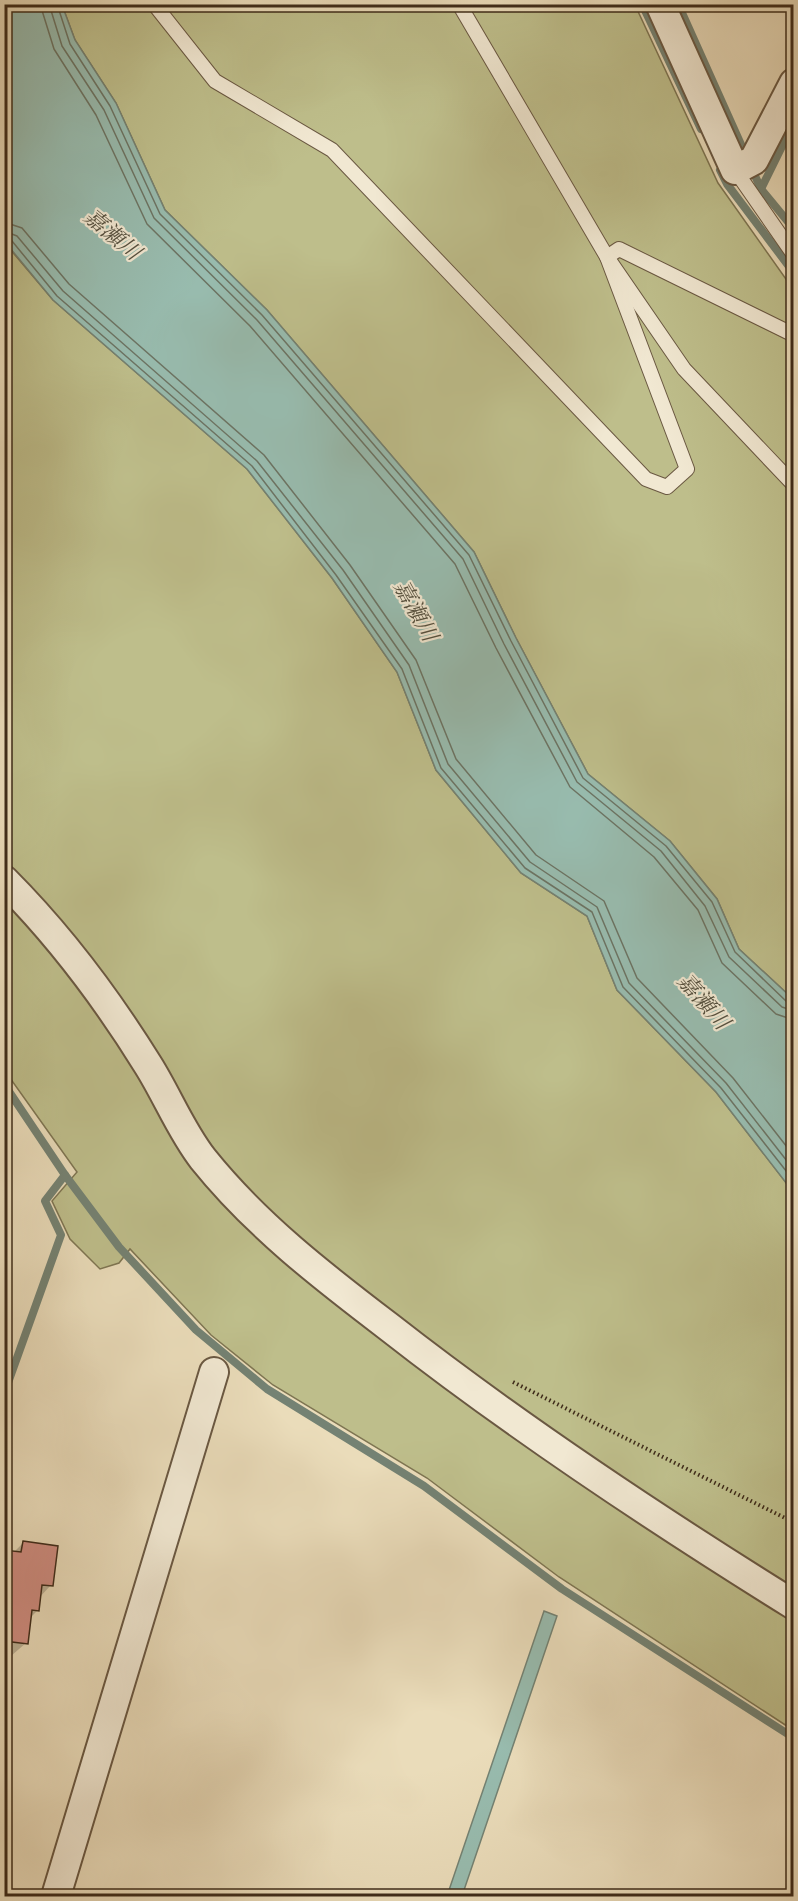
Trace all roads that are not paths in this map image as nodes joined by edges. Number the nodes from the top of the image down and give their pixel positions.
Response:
1 (154, 4) edge
2 (459, 4) edge
3 (660, 4) edge
4 (794, 83) edge
5 (744, 165) junction
6 (794, 255) edge
7 (607, 257) junction
8 (794, 335) edge
9 (794, 485) edge
10 (4, 880) edge
11 (214, 1372) dead end
12 (794, 1605) edge
13 (56, 1896) edge

1 - 7 lane
2 - 7 lane
3 - 5 street
4 - 5 street
5 - 6 lane
7 - 8 lane
7 - 9 lane
10 - 12 street
11 - 13 street

